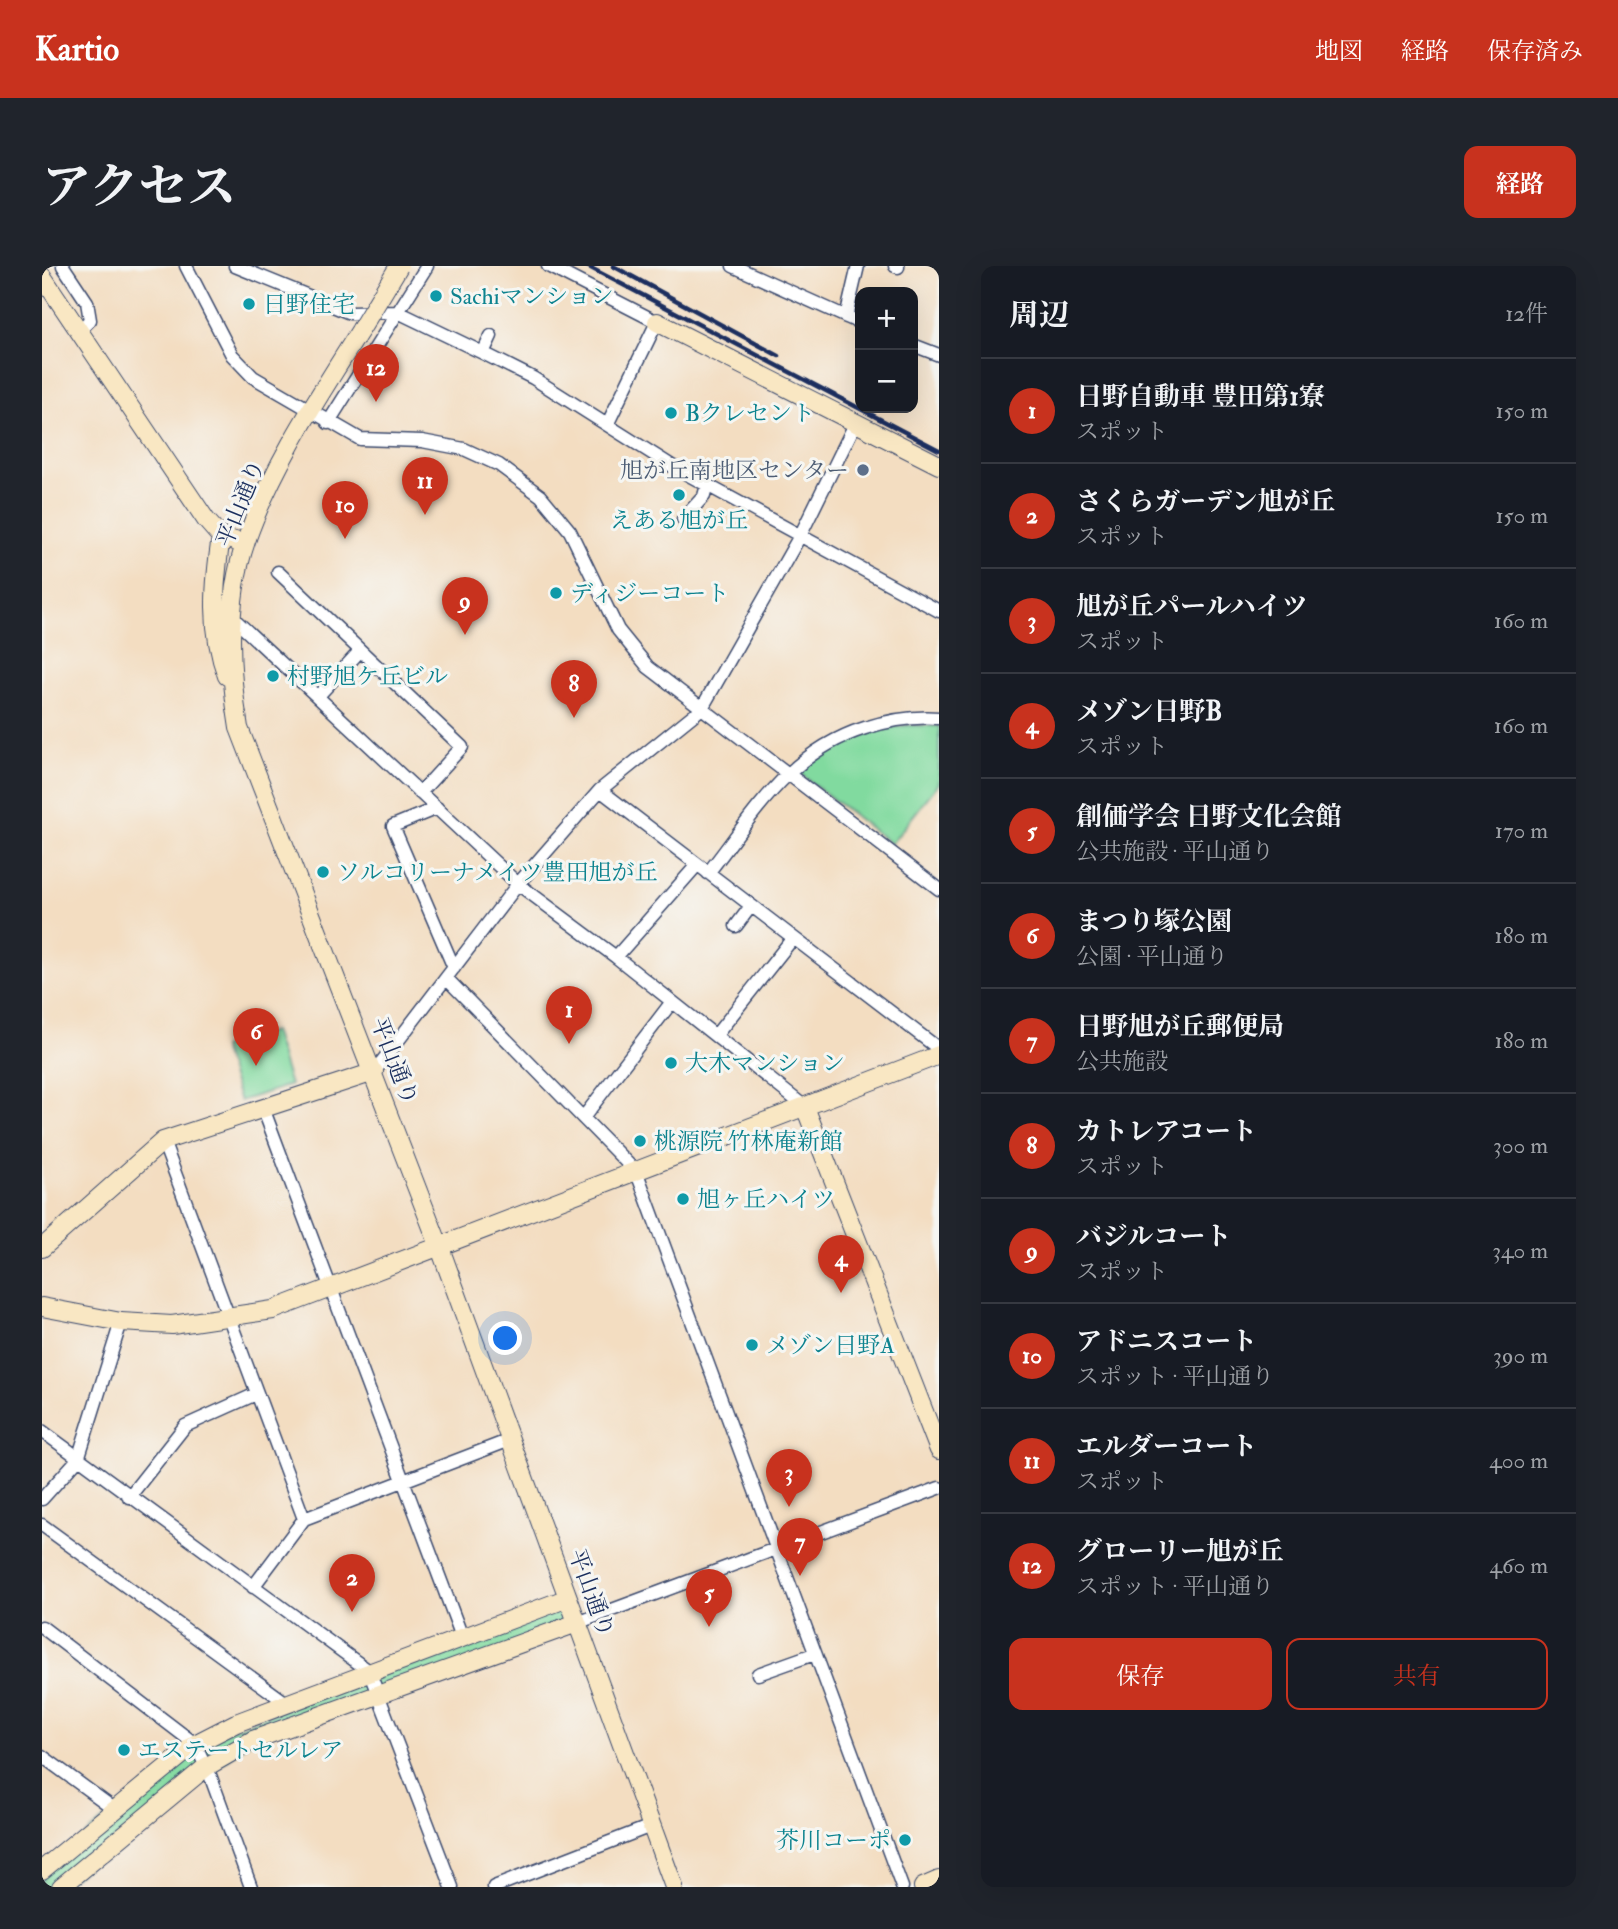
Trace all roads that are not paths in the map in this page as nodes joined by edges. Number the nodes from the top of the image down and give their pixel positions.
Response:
1 (63, 266) edge
2 (186, 266) edge
3 (235, 266) edge
4 (400, 266) edge
5 (427, 266) edge
6 (548, 266) edge
7 (733, 266) edge
8 (858, 266) edge
9 (42, 276) edge
10 (398, 312) junction
11 (846, 317) junction
12 (657, 321) junction
13 (855, 321) edge
14 (80, 330) junction
15 (491, 336) dead end
16 (918, 347) edge
17 (483, 353) junction
18 (939, 355) edge
19 (311, 413) junction
20 (856, 422) junction
21 (328, 423) junction
22 (608, 423) junction
23 (939, 465) edge
24 (707, 485) junction
25 (683, 519) dead end
26 (800, 534) junction
27 (221, 537) junction
28 (245, 544) junction
29 (278, 572) dead end
30 (939, 611) edge
31 (233, 618) junction
32 (360, 651) junction
33 (232, 689) junction
34 (317, 696) junction
35 (702, 708) junction
36 (939, 718) edge
37 (786, 774) junction
38 (600, 790) junction
39 (420, 793) junction
40 (437, 808) junction
41 (703, 869) junction
42 (518, 884) junction
43 (939, 889) edge
44 (751, 906) junction
45 (736, 926) dead end
46 (793, 938) junction
47 (616, 957) junction
48 (450, 973) junction
49 (671, 1003) junction
50 (716, 1035) junction
51 (939, 1049) edge
52 (939, 1055) edge
53 (374, 1072) junction
54 (805, 1107) junction
55 (262, 1108) junction
56 (583, 1118) junction
57 (163, 1141) junction
58 (637, 1173) junction
59 (44, 1243) edge
60 (440, 1248) junction
61 (330, 1289) junction
62 (42, 1307) edge
63 (227, 1319) junction
64 (121, 1322) junction
65 (256, 1394) junction
66 (42, 1431) edge
67 (510, 1440) junction
68 (939, 1450) edge
69 (78, 1459) junction
70 (401, 1480) junction
71 (939, 1488) edge
72 (129, 1497) junction
73 (42, 1499) edge
74 (304, 1520) junction
75 (42, 1525) edge
76 (776, 1549) junction
77 (253, 1587) junction
78 (568, 1598) junction
79 (577, 1623) junction
80 (42, 1628) edge
81 (462, 1637) junction
82 (814, 1654) junction
83 (369, 1671) junction
84 (758, 1674) dead end
85 (380, 1693) junction
86 (285, 1702) junction
87 (195, 1744) junction
88 (42, 1756) edge
89 (206, 1767) junction
90 (113, 1808) junction
91 (651, 1826) junction
92 (42, 1870) edge
93 (939, 1880) edge
94 (61, 1887) edge
95 (251, 1887) edge
96 (452, 1887) edge
97 (494, 1887) edge
98 (674, 1887) edge
99 (902, 1887) edge
100 (923, 1887) edge

1 - 14 street
2 - 19 street
3 - 10 street
4 - 19 street, 平山通り, bridge
5 - 10 street
6 - 12 street
7 - 11 street
8 - 11 street
9 - 14 street
10 - 17 street
10 - 21 street
11 - 13 street
12 - 20 street
12 - 22 street
14 - 27 street
15 - 17 street
16 - 18 street
17 - 22 street
19 - 21 street
19 - 28 street, 平山通り
20 - 23 street
20 - 26 street
21 - 35 street
22 - 24 street
24 - 25 street
24 - 26 street
26 - 30 street
26 - 35 street
27 - 28 street
27 - 33 street
28 - 31 street, 平山通り
29 - 32 street
31 - 33 street, 平山通り
31 - 34 street
32 - 34 street
32 - 39 street
33 - 53 street, 平山通り
34 - 39 street
35 - 37 street
35 - 38 street
36 - 37 street
37 - 41 street
37 - 43 street
38 - 41 street
38 - 42 street
39 - 40 street
40 - 42 street
40 - 48 street
41 - 44 street
41 - 47 street
42 - 47 street
42 - 48 street
44 - 45 street
44 - 46 street
46 - 50 street
46 - 51 street
47 - 49 street
48 - 53 street
48 - 56 street
49 - 50 street
49 - 56 street
50 - 54 street
52 - 54 street
53 - 55 street
53 - 60 street, 平山通り
54 - 58 street
54 - 68 street
55 - 57 street
55 - 61 street
56 - 58 street
57 - 59 street
57 - 63 street
58 - 60 street
58 - 76 street
60 - 61 street
60 - 67 street, 平山通り
61 - 63 street
61 - 70 street
62 - 64 street
63 - 64 street
63 - 65 street
64 - 69 street
65 - 72 street
65 - 74 street
66 - 69 street
67 - 70 street
67 - 78 street, 平山通り
69 - 72 street
69 - 73 street
70 - 74 street
70 - 81 street
71 - 76 street
72 - 77 street
74 - 77 street
75 - 86 street
76 - 79 street
76 - 82 street
77 - 83 street
78 - 79 street, 平山通り
78 - 81 street
79 - 85 street
79 - 91 street, 平山通り
80 - 87 street
81 - 83 street
82 - 84 street
82 - 99 street
83 - 85 street
83 - 86 street
85 - 89 street
85 - 96 street
86 - 87 street
87 - 89 street
87 - 90 street
88 - 90 street
89 - 94 street
89 - 95 street
90 - 92 street
91 - 97 street
91 - 98 street, 平山通り
93 - 100 street

